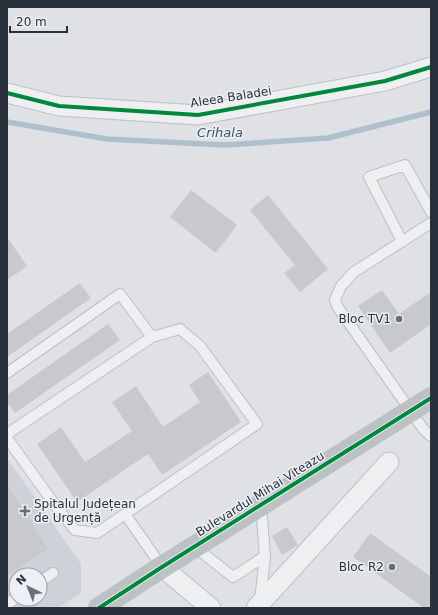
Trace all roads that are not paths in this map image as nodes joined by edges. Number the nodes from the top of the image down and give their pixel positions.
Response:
1 (431, 67) edge
2 (7, 93) edge
3 (431, 212) edge
4 (431, 223) edge
5 (402, 241) junction
6 (152, 337) junction
7 (7, 373) edge
8 (431, 398) edge
9 (411, 411) junction
10 (7, 434) edge
11 (431, 436) edge
12 (7, 438) edge
13 (389, 462) dead end
14 (261, 505) junction
15 (125, 514) junction
16 (195, 547) junction
17 (265, 556) junction
18 (162, 567) junction
19 (53, 573) dead end
20 (48, 576) edge
21 (258, 606) edge
22 (99, 608) edge
23 (211, 608) edge

1 - 2 street, Aleea Baladei
3 - 5 lane
4 - 5 lane
5 - 9 lane
6 - 7 lane
6 - 10 lane
6 - 15 lane
8 - 9 main road, Bulevardul Mihai Viteazu
9 - 11 lane
9 - 14 main road, Bulevardul Mihai Viteazu
12 - 15 lane
13 - 21 street
14 - 16 main road, Bulevardul Mihai Viteazu
14 - 17 lane
15 - 18 lane
16 - 17 lane
16 - 18 main road, Bulevardul Mihai Viteazu
17 - 21 lane
18 - 22 main road, Bulevardul Mihai Viteazu
18 - 23 street
19 - 20 lane

